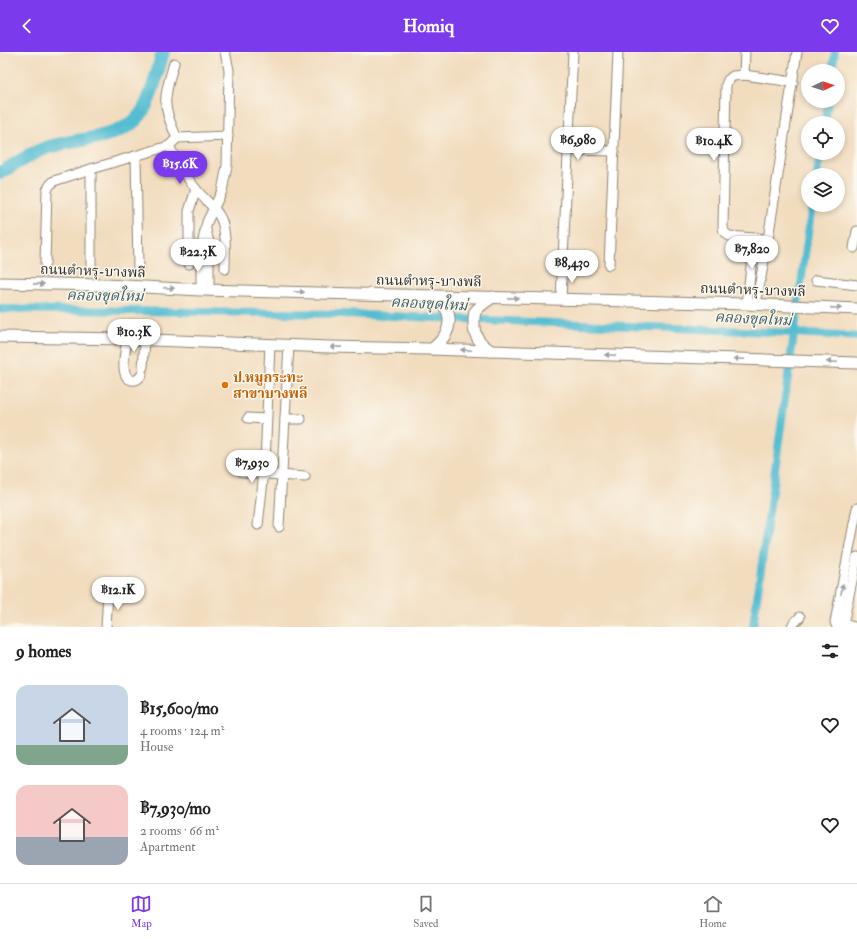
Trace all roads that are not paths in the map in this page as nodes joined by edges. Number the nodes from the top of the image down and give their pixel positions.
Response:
1 (226, 52) edge
2 (573, 52) edge
3 (618, 52) edge
4 (746, 52) edge
5 (797, 52) edge
6 (174, 63) dead end
7 (744, 75) junction
8 (793, 82) junction
9 (228, 136) junction
10 (177, 138) junction
11 (169, 146) junction
12 (568, 150) junction
13 (614, 151) junction
14 (136, 156) junction
15 (91, 169) junction
16 (196, 190) junction
17 (213, 207) junction
18 (857, 231) edge
19 (754, 238) junction
20 (768, 239) junction
21 (854, 248) dead end
22 (45, 264) dead end
23 (189, 264) dead end
24 (91, 265) dead end
25 (609, 265) dead end
26 (225, 269) dead end
27 (138, 270) dead end
28 (816, 280) dead end
29 (0, 283) edge
30 (857, 285) edge
31 (205, 290) junction
32 (431, 296) junction
33 (493, 297) junction
34 (561, 299) junction
35 (752, 304) junction
36 (857, 309) edge
37 (0, 337) edge
38 (127, 339) junction
39 (145, 340) junction
40 (270, 344) junction
41 (289, 345) junction
42 (432, 349) junction
43 (491, 351) junction
44 (857, 363) edge
45 (248, 418) dead end
46 (266, 419) junction
47 (285, 419) junction
48 (301, 419) dead end
49 (242, 472) dead end
50 (264, 474) junction
51 (282, 476) junction
52 (305, 477) dead end
53 (857, 508) edge
54 (258, 525) dead end
55 (279, 527) dead end
56 (857, 557) edge
57 (108, 594) dead end
58 (800, 617) dead end
59 (839, 625) edge
60 (106, 627) edge
61 (792, 627) edge
62 (855, 627) edge

1 - 9 street
2 - 12 street
3 - 13 street
4 - 7 street
5 - 8 street
6 - 10 street
7 - 8 street
7 - 19 street
8 - 20 street
9 - 10 street
9 - 17 street
10 - 11 street
11 - 14 street
11 - 16 street
12 - 13 street
12 - 34 street
13 - 25 street
14 - 15 street
14 - 27 street
15 - 22 street
15 - 24 street
16 - 17 street
16 - 23 street
17 - 26 street
17 - 31 street
18 - 21 street
19 - 20 street
19 - 35 street
20 - 35 street
28 - 30 street
29 -> 31 main road, ถนนตำหรุ-บางพลี
31 -> 32 main road, ถนนตำหรุ-บางพลี
32 - 33 main road, ถนนตำหรุ-บางพลี
32 - 42 main road
33 -> 34 main road, ถนนตำหรุ-บางพลี
33 - 43 main road
34 - 35 main road, ถนนตำหรุ-บางพลี
35 -> 36 main road, ถนนตำหรุ-บางพลี
37 - 38 main road
38 - 39 main road
38 - 39 street
39 - 40 main road
40 - 41 main road
40 - 46 street
42 -> 41 main road
41 - 47 street
43 -> 42 main road
44 -> 43 main road
45 - 46 street
46 - 50 street
47 - 48 street
47 - 51 street
49 - 50 street
50 - 51 street
50 - 54 street
51 - 52 street
51 - 55 street
59 -> 53 street
56 - 59 street
57 - 60 street
58 - 61 street
59 - 62 street

